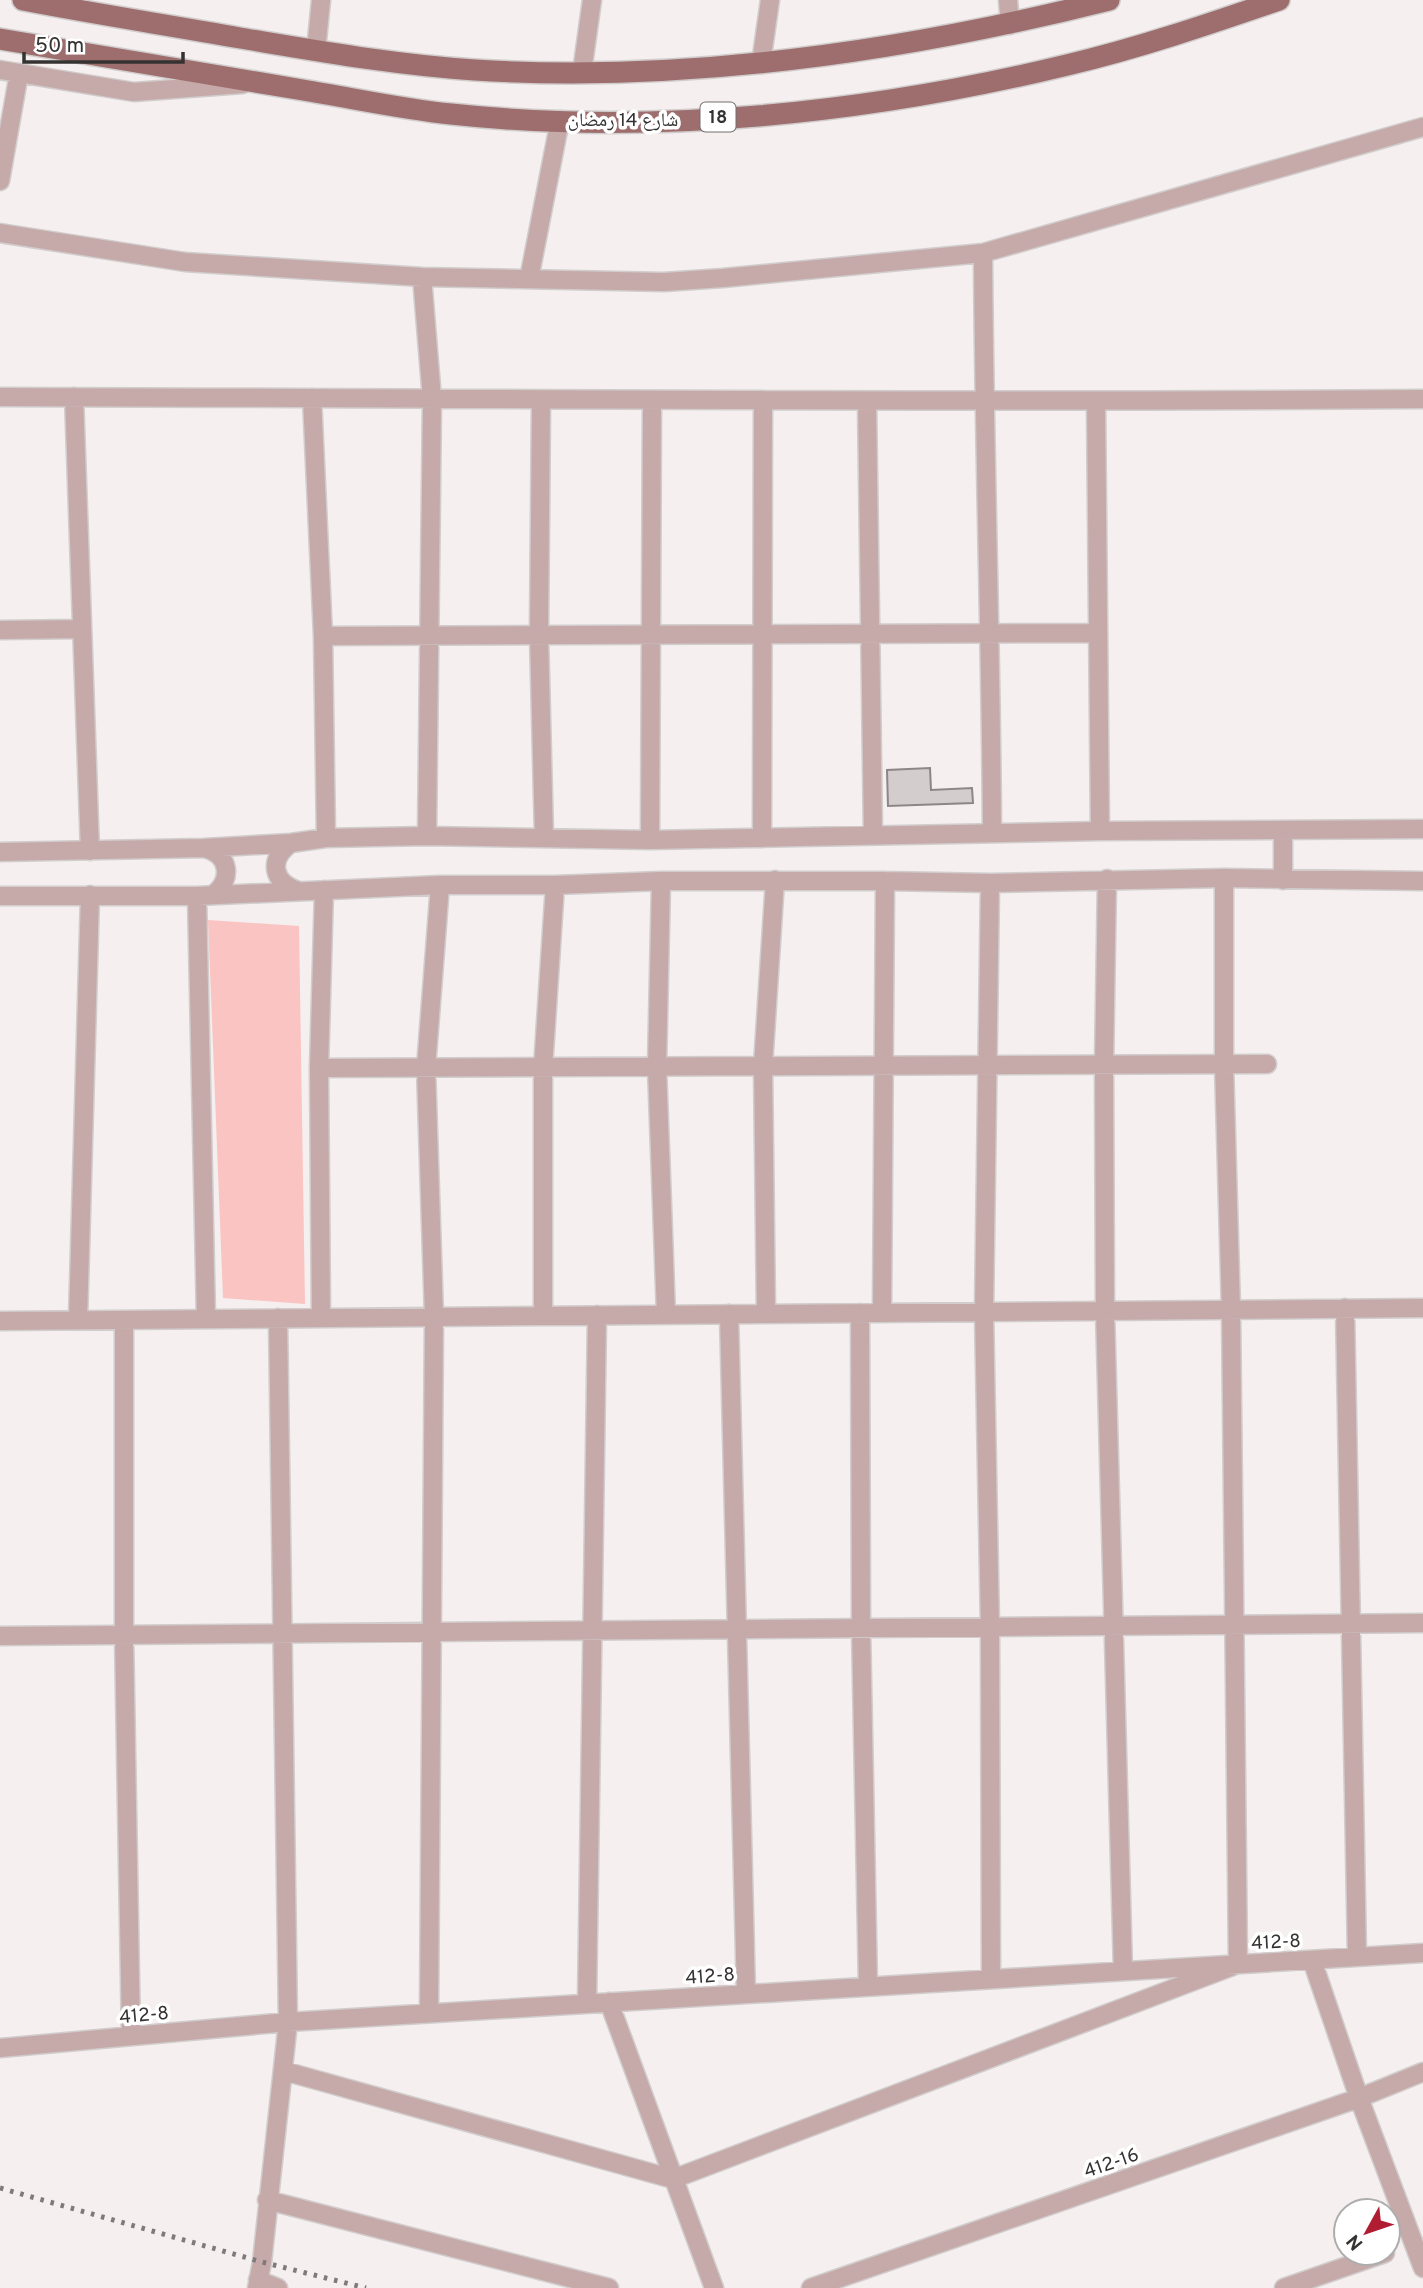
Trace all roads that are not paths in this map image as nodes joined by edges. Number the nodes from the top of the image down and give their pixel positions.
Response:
1 (23, 0) edge
2 (592, 0) edge
3 (770, 0) edge
4 (1007, 0) edge
5 (1109, 0) edge
6 (1279, 0) edge
7 (317, 1) edge
8 (1010, 25) junction
9 (0, 39) edge
10 (316, 51) junction
11 (761, 64) junction
12 (0, 69) edge
13 (582, 72) junction
14 (19, 73) junction
15 (259, 83) junction
16 (560, 120) junction
17 (1423, 127) edge
18 (0, 181) edge
19 (0, 233) edge
20 (983, 253) junction
21 (422, 277) junction
22 (529, 279) junction
23 (0, 397) edge
24 (74, 397) junction
25 (312, 398) junction
26 (432, 399) junction
27 (1423, 399) edge
28 (652, 400) junction
29 (541, 401) junction
30 (763, 401) junction
31 (867, 401) junction
32 (984, 402) junction
33 (1096, 402) junction
34 (82, 629) junction
35 (0, 631) edge
36 (991, 633) junction
37 (1098, 633) junction
38 (763, 634) junction
39 (870, 634) junction
40 (429, 635) junction
41 (539, 635) junction
42 (651, 635) junction
43 (323, 636) junction
44 (1423, 829) edge
45 (1283, 830) junction
46 (1100, 831) junction
47 (992, 833) junction
48 (873, 835) junction
49 (427, 836) junction
50 (544, 837) junction
51 (326, 838) junction
52 (762, 838) junction
53 (650, 840) junction
54 (291, 843) junction
55 (204, 848) junction
56 (90, 850) junction
57 (0, 852) edge
58 (1224, 878) junction
59 (775, 880) junction
60 (1107, 880) junction
61 (1283, 880) junction
62 (661, 881) junction
63 (885, 881) junction
64 (1423, 881) edge
65 (990, 883) junction
66 (440, 885) junction
67 (555, 885) junction
68 (324, 890) junction
69 (298, 891) junction
70 (90, 895) junction
71 (0, 896) edge
72 (205, 896) junction
73 (1224, 1064) junction
74 (1267, 1064) dead end
75 (989, 1065) junction
76 (1104, 1065) junction
77 (763, 1066) junction
78 (884, 1066) junction
79 (657, 1067) junction
80 (319, 1068) junction
81 (426, 1068) junction
82 (543, 1068) junction
83 (1345, 1308) junction
84 (1423, 1308) edge
85 (1231, 1310) junction
86 (1105, 1311) junction
87 (984, 1312) junction
88 (860, 1313) junction
89 (882, 1313) junction
90 (729, 1314) junction
91 (766, 1314) junction
92 (597, 1315) junction
93 (666, 1315) junction
94 (542, 1316) junction
95 (434, 1317) junction
96 (278, 1318) junction
97 (321, 1318) junction
98 (206, 1319) junction
99 (78, 1320) junction
100 (124, 1320) junction
101 (0, 1321) edge
102 (1423, 1623) edge
103 (1353, 1624) junction
104 (1235, 1625) junction
105 (1114, 1626) junction
106 (990, 1627) junction
107 (861, 1628) junction
108 (738, 1629) junction
109 (594, 1631) junction
110 (432, 1632) junction
111 (282, 1633) junction
112 (124, 1635) junction
113 (0, 1636) edge
114 (1423, 1953) edge
115 (1357, 1957) junction
116 (1312, 1959) junction
117 (1238, 1964) junction
118 (1123, 1971) junction
119 (992, 1979) junction
120 (869, 1987) junction
121 (746, 1994) junction
122 (609, 2003) junction
123 (587, 2004) junction
124 (429, 2013) junction
125 (288, 2022) junction
126 (131, 2036) junction
127 (0, 2048) edge
128 (284, 2071) junction
129 (1423, 2072) edge
130 (1359, 2098) junction
131 (673, 2179) junction
132 (267, 2200) junction
133 (1418, 2241) edge
134 (1344, 2267) edge
135 (1423, 2268) edge
136 (257, 2284) edge
137 (278, 2288) edge
138 (609, 2288) edge
139 (714, 2288) edge
140 (811, 2288) edge
141 (1284, 2288) edge

1 - 10 main road
2 - 13 street
3 - 11 street
4 - 8 street
5 - 8 main road
6 - 16 main road, شارع 14 رمضان / 18
7 - 10 street
8 - 11 main road
9 - 15 main road, شارع 14 رمضان / 18
10 - 13 main road
11 - 13 main road
12 - 14 street
14 - 15 street
14 - 18 street
15 - 16 main road, شارع 14 رمضان / 18
16 - 22 street
17 - 20 street
19 - 21 street
20 - 22 street
20 - 32 street
21 - 22 street
21 - 26 street
23 - 24 street
24 - 25 street
24 - 34 street
25 - 26 street
25 - 43 street
26 - 29 street
26 - 40 street
27 - 33 street
28 - 29 street
28 - 30 street
28 - 42 street
29 - 41 street
30 - 31 street
30 - 38 street
31 - 32 street
31 - 39 street
32 - 33 street
32 - 36 street
33 - 37 street
34 - 35 street
34 - 56 street
36 - 37 street
36 - 39 street
36 - 47 street
37 - 46 street
38 - 39 street
38 - 42 street
38 - 52 street
39 - 48 street
40 - 41 street
40 - 43 street
40 - 49 street
41 - 42 street
41 - 50 street
42 - 53 street
43 - 51 street
44 - 45 street
45 - 46 street
45 - 61 street
46 - 47 street
47 - 48 street
48 - 52 street
49 - 50 street
49 - 51 street
50 - 53 street
51 - 54 street
52 - 53 street
54 - 55 street
54 - 69 street
55 - 56 street
55 - 72 street
56 - 57 street
58 - 60 street
58 - 61 street
58 - 73 street
59 - 62 street
59 - 63 street
59 - 77 street
60 - 65 street
60 - 76 street
61 - 64 street
62 - 67 street
62 - 79 street
63 - 65 street
63 - 78 street
65 - 75 street
66 - 67 street
66 - 68 street
66 - 81 street
67 - 82 street
68 - 69 street
68 - 80 street
69 - 72 street
70 - 71 street
70 - 72 street
70 - 99 street
72 - 98 street
73 - 74 street
73 - 76 street
73 - 85 street
75 - 76 street
75 - 78 street
75 - 87 street
76 - 86 street
77 - 78 street
77 - 79 street
77 - 91 street
78 - 89 street
79 - 82 street
79 - 93 street
80 - 81 street
80 - 97 street
81 - 82 street
81 - 95 street
82 - 94 street
83 - 84 street
83 - 85 street
83 - 103 street
85 - 86 street
85 - 104 street
86 - 87 street
86 - 105 street
87 - 89 street
87 - 106 street
88 - 89 street
88 - 91 street
88 - 107 street
90 - 91 street
90 - 93 street
90 - 108 street
92 - 93 street
92 - 94 street
92 - 109 street
94 - 95 street
95 - 97 street
95 - 110 street
96 - 97 street
96 - 98 street
96 - 111 street
98 - 100 street
99 - 100 street
99 - 101 street
100 - 112 street
102 - 103 street
103 - 104 street
103 - 115 street
104 - 105 street
104 - 117 street
105 - 106 street
105 - 118 street
106 - 107 street
106 - 119 street
107 - 108 street
107 - 120 street
108 - 109 street
108 - 121 street
109 - 110 street
109 - 123 street
110 - 111 street
110 - 124 street
111 - 112 street
111 - 125 street
112 - 113 street
112 - 126 street
114 - 115 street, 412-8
115 - 116 street, 412-8
116 - 117 street, 412-8
116 - 130 street
117 - 118 street, 412-8
117 - 131 street
118 - 119 street, 412-8
119 - 120 street, 412-8
120 - 121 street, 412-8
121 - 122 street, 412-8
122 - 123 street, 412-8
122 - 131 street
123 - 124 street, 412-8
124 - 125 street, 412-8
125 - 126 street, 412-8
125 - 128 street
126 - 127 street, 412-8
128 - 131 street
128 - 132 street
129 - 130 street, 412-16
130 - 133 street
130 - 140 street, 412-16
131 - 139 street
132 - 136 street
132 - 138 street
133 - 135 street
134 - 141 street
136 - 137 street

